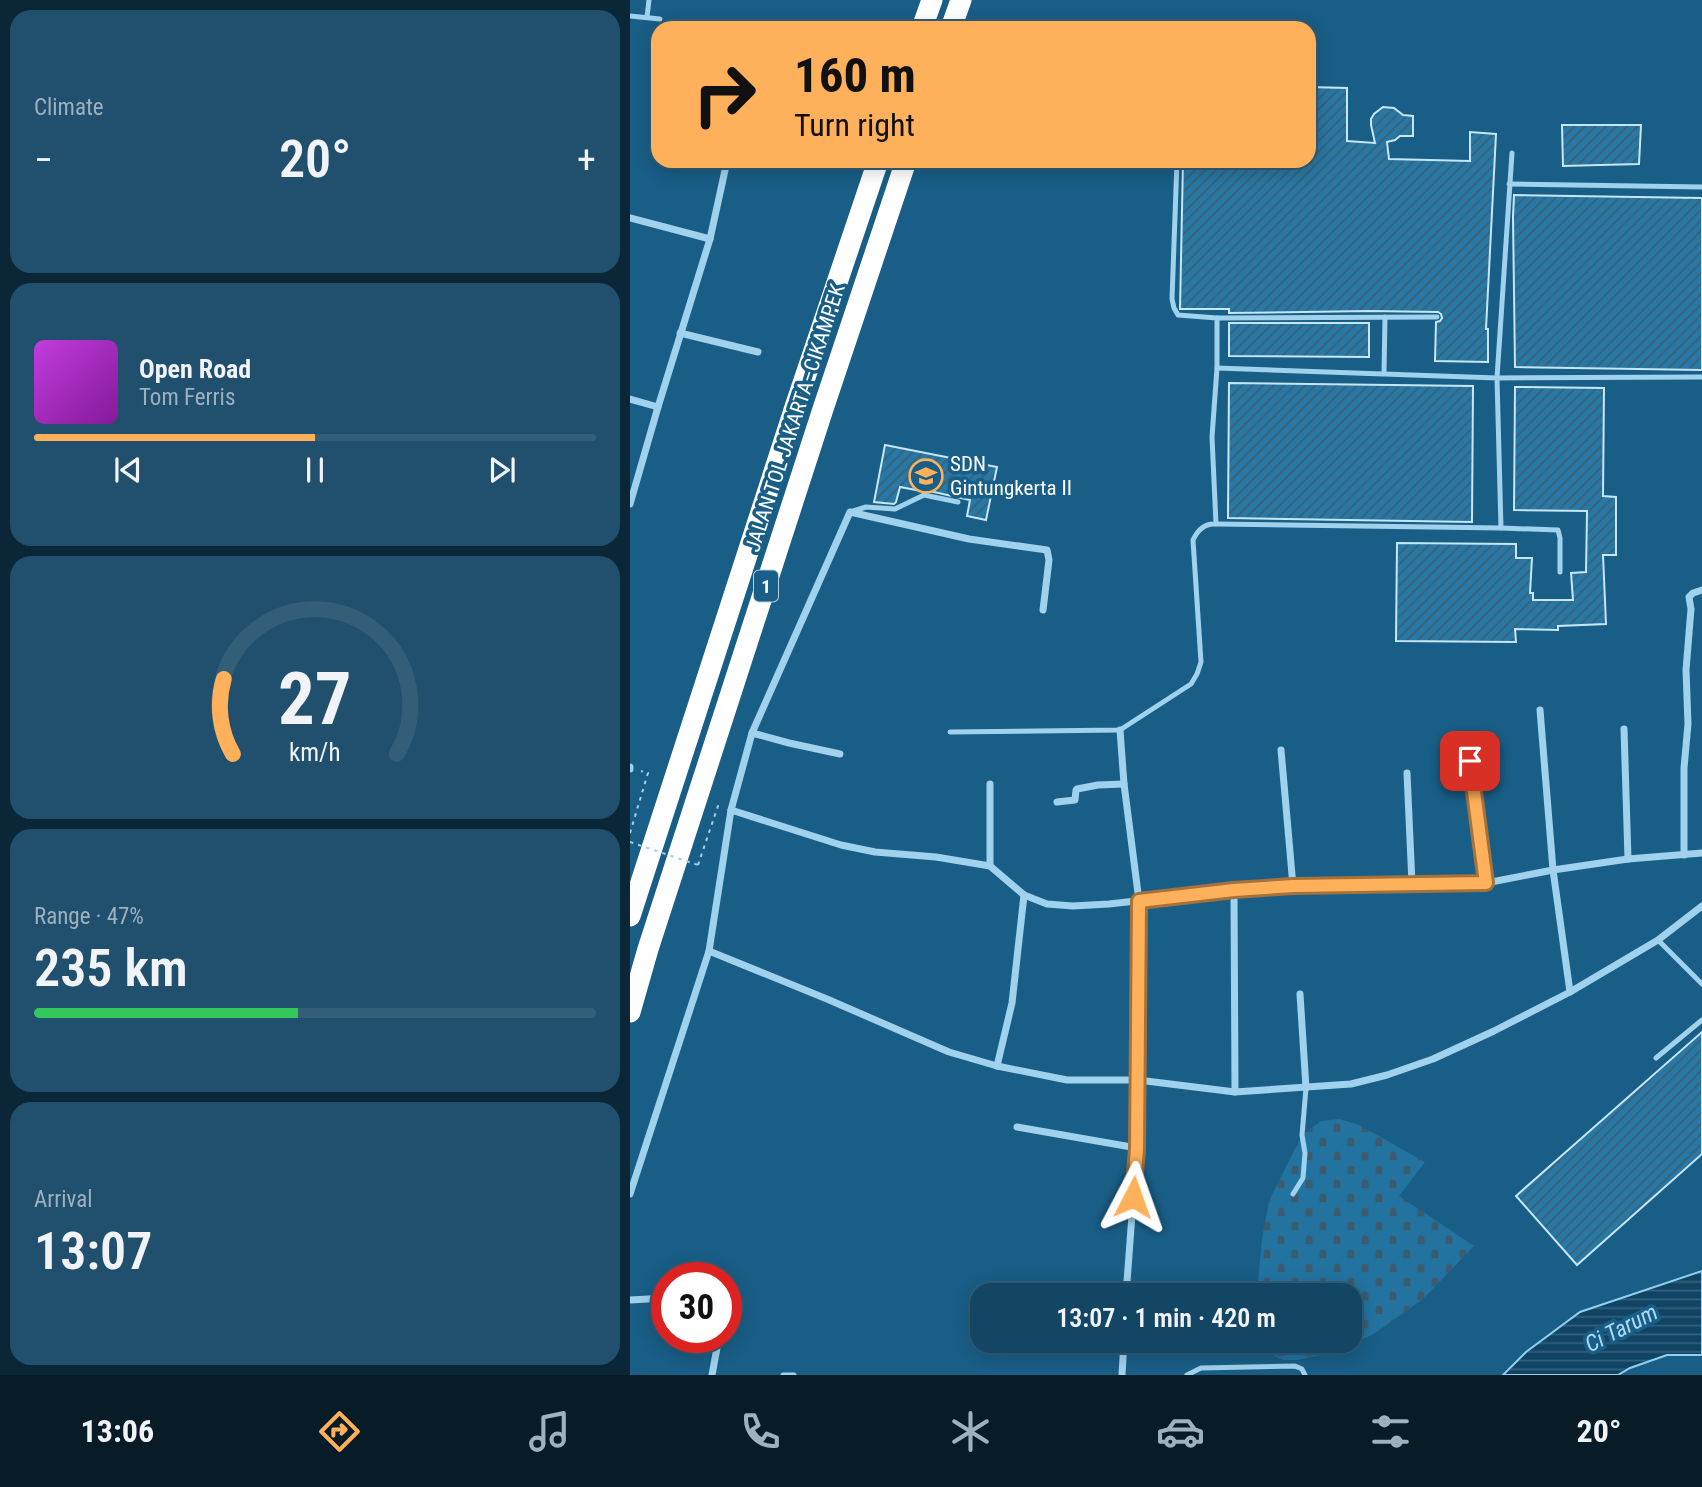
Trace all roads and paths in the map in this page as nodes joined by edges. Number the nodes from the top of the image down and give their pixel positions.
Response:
1 (649, 0) edge
2 (932, 0) edge
3 (961, 0) edge
4 (630, 16) edge
5 (647, 17) junction
6 (660, 19) dead end
7 (924, 21) edge
8 (954, 21) edge
9 (1512, 153) dead end
10 (725, 168) edge
11 (876, 168) edge
12 (904, 168) edge
13 (1177, 168) edge
14 (1509, 184) junction
15 (1702, 187) edge
16 (630, 218) edge
17 (710, 239) junction
18 (1385, 317) junction
19 (1437, 317) dead end
20 (1217, 318) junction
21 (680, 333) junction
22 (758, 352) dead end
23 (1217, 368) junction
24 (1384, 373) junction
25 (1702, 377) edge
26 (1497, 378) junction
27 (630, 399) edge
28 (658, 407) junction
29 (632, 486) edge
30 (958, 502) dead end
31 (630, 504) edge
32 (850, 512) junction
33 (1216, 524) junction
34 (1502, 528) junction
35 (1560, 572) dead end
36 (1702, 590) edge
37 (1043, 610) dead end
38 (1540, 710) dead end
39 (1624, 729) dead end
40 (1120, 730) junction
41 (950, 732) dead end
42 (752, 733) junction
43 (1467, 736) dead end
44 (1280, 750) dead end
45 (840, 754) dead end
46 (649, 773) dead end
47 (1407, 773) dead end
48 (990, 784) dead end
49 (1124, 784) junction
50 (1057, 802) dead end
51 (718, 806) dead end
52 (731, 810) junction
53 (630, 833) edge
54 (630, 842) edge
55 (1702, 853) edge
56 (1684, 855) junction
57 (1628, 859) junction
58 (990, 866) junction
59 (1553, 870) junction
60 (1486, 883) junction
61 (1412, 884) junction
62 (1293, 886) junction
63 (1234, 890) junction
64 (1024, 895) junction
65 (1139, 901) junction
66 (1702, 905) edge
67 (630, 916) edge
68 (1658, 940) junction
69 (709, 951) junction
70 (1702, 984) edge
71 (1570, 992) junction
72 (1300, 995) dead end
73 (630, 1012) edge
74 (1702, 1020) edge
75 (1656, 1058) dead end
76 (996, 1066) junction
77 (1138, 1080) junction
78 (1306, 1088) junction
79 (1235, 1092) junction
80 (1017, 1127) dead end
81 (1137, 1149) junction
82 (630, 1194) edge
83 (1293, 1194) dead end
84 (1127, 1283) edge
85 (651, 1299) edge
86 (630, 1300) edge
87 (716, 1353) edge
88 (1123, 1353) edge
89 (712, 1375) edge
90 (783, 1375) edge
91 (793, 1375) edge
92 (1122, 1375) edge
93 (1187, 1375) edge
94 (1306, 1375) edge

1 - 5 lane
2 - 7 highway
3 - 8 highway
4 - 5 lane
5 - 6 lane
9 - 14 lane
10 - 17 street
11 - 67 highway, JALAN TOL JAKARTA–CIKAMPEK / 1
12 - 73 highway, JALAN TOL JAKARTA–CIKAMPEK / 1
13 - 20 lane
14 - 15 lane
14 - 26 lane
16 - 17 street
17 - 21 street
18 - 19 lane
18 - 20 lane
18 - 24 lane
20 - 23 lane
21 - 22 street
21 - 28 street
23 - 24 lane
23 - 33 lane
24 - 26 lane
25 - 26 lane
26 - 34 lane
27 - 28 street
28 - 29 street
29 - 31 street
30 - 32 lane
32 - 37 street
32 - 42 street
33 - 34 lane
33 - 40 lane
34 - 35 lane
36 - 56 street
38 - 59 street
39 - 57 street
40 - 41 lane
40 - 49 street
42 - 45 street
42 - 52 street
43 - 60 street
44 - 62 street
46 - 53 path
47 - 61 street
48 - 58 street
49 - 50 street
49 - 65 street
51 - 54 path, bridge
52 - 58 street
52 - 69 street
55 - 56 street
56 - 57 street
57 - 59 street
58 - 64 street
59 - 60 street
59 - 71 street
60 - 61 street
61 - 62 street
62 - 63 street
63 - 65 street
63 - 79 street
64 - 65 street
64 - 76 street
65 - 77 street
66 - 68 street
68 - 70 lane
68 - 71 street
69 - 76 street
69 - 82 street
71 - 78 street
72 - 78 street
74 - 75 lane
76 - 77 street
77 - 79 street
77 - 81 street
78 - 79 street
78 - 83 lane
80 - 81 street
81 - 84 street
85 - 86 street
87 - 89 street
88 - 92 street
90 - 91 lane
93 - 94 lane

